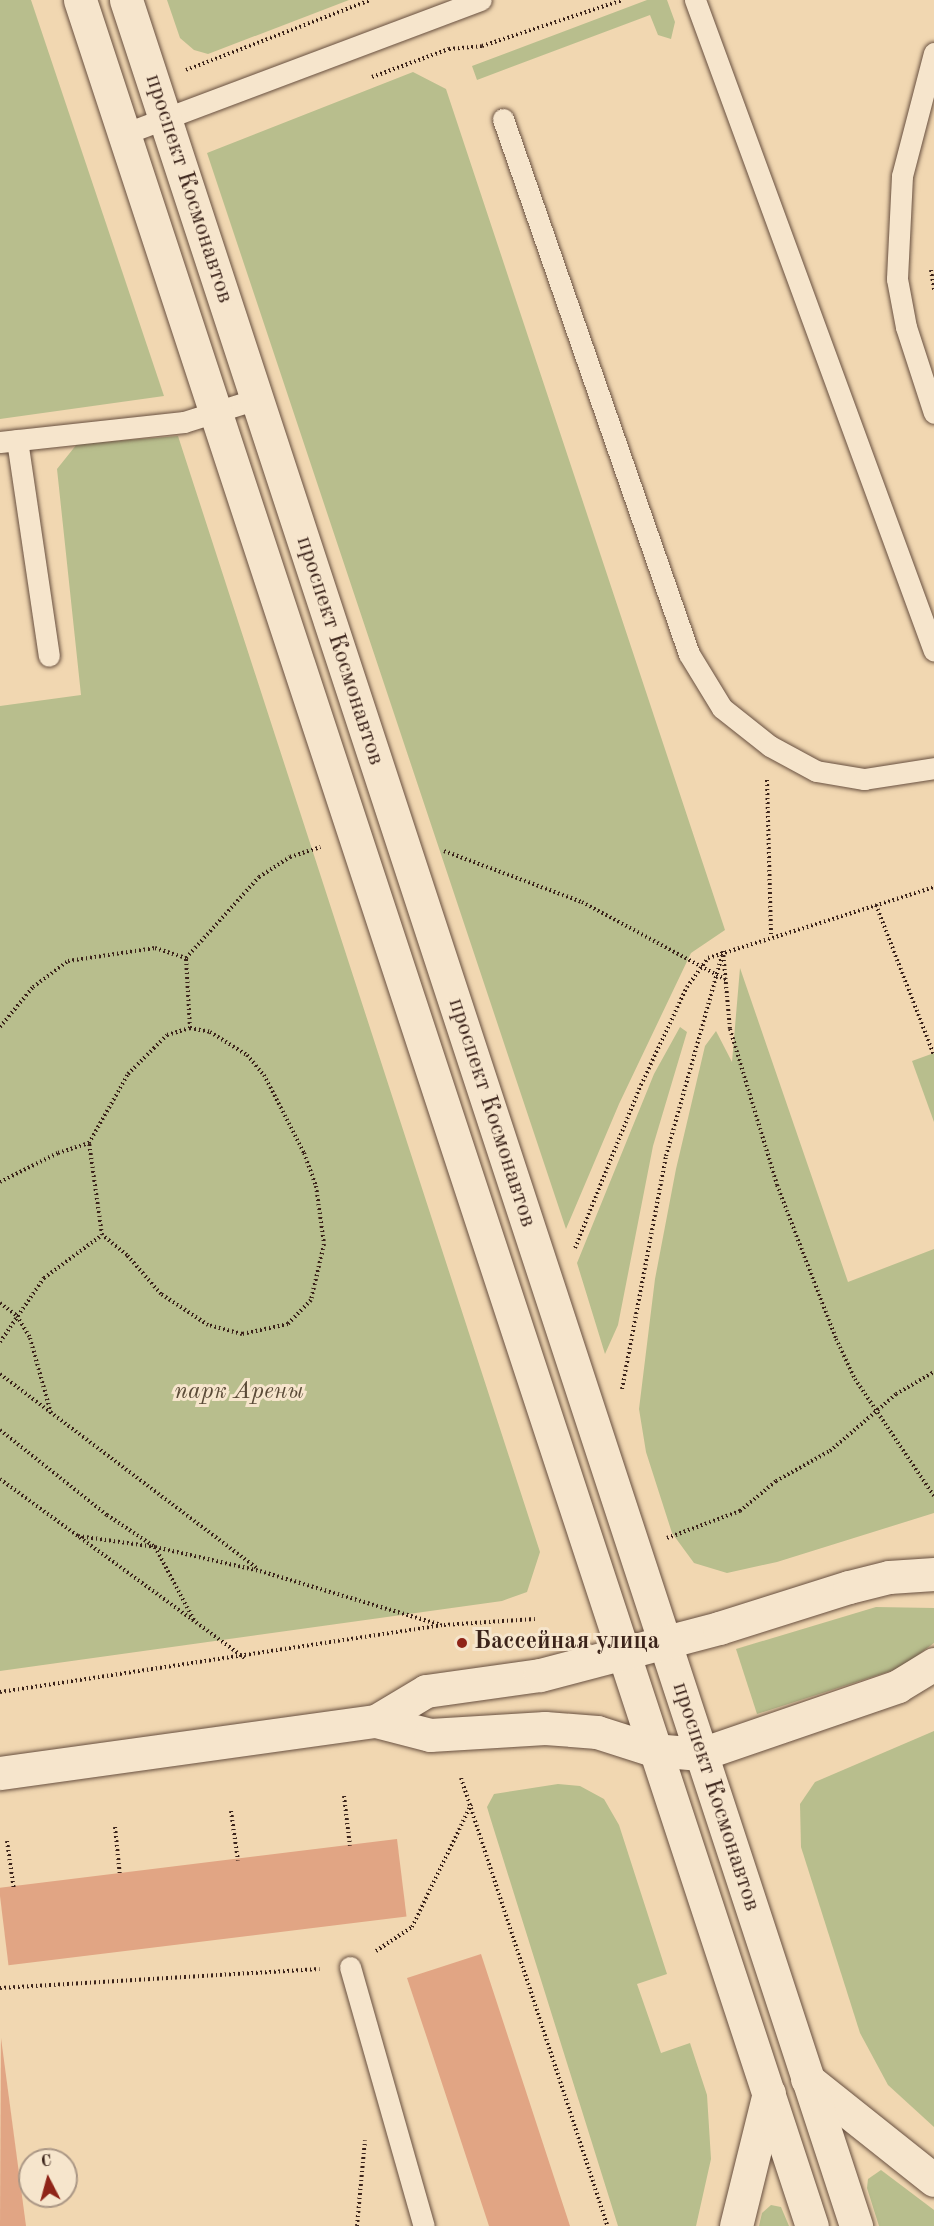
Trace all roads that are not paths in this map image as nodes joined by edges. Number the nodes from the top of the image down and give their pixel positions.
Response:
1 (80, 0) edge
2 (126, 0) edge
3 (695, 0) edge
4 (478, 1) edge
5 (934, 53) edge
6 (165, 119) junction
7 (503, 119) dead end
8 (124, 134) junction
9 (257, 399) junction
10 (934, 413) edge
11 (216, 414) junction
12 (9, 441) edge
13 (934, 651) edge
14 (49, 656) dead end
15 (934, 768) edge
16 (934, 1574) edge
17 (665, 1642) junction
18 (623, 1654) junction
19 (934, 1664) edge
20 (376, 1720) junction
21 (653, 1750) junction
22 (701, 1754) junction
23 (0, 1773) edge
24 (350, 1967) road end
25 (807, 2079) junction
26 (769, 2093) junction
27 (934, 2180) edge
28 (424, 2226) edge
29 (736, 2226) edge
30 (812, 2226) edge
31 (856, 2226) edge

1 - 8 street, проспект Космонавтов
2 - 6 street, проспект Космонавтов
3 - 13 lane
4 - 6 lane
5 - 10 lane
6 - 8 lane
6 - 9 street, проспект Космонавтов
7 - 15 lane
8 - 11 street, проспект Космонавтов
9 - 11 lane
9 - 17 street, проспект Космонавтов
11 - 12 lane
11 - 18 street, проспект Космонавтов
12 - 14 lane
16 - 17 street
17 - 18 street
17 - 22 street, проспект Космонавтов
18 - 20 street
18 - 21 street, проспект Космонавтов
19 - 22 street
20 - 21 street
20 - 23 street
21 - 22 street
21 - 26 street, проспект Космонавтов
22 - 25 street, проспект Космонавтов
24 - 28 lane
25 - 27 street
25 - 31 street, проспект Космонавтов
26 - 29 street
26 - 30 street, проспект Космонавтов

